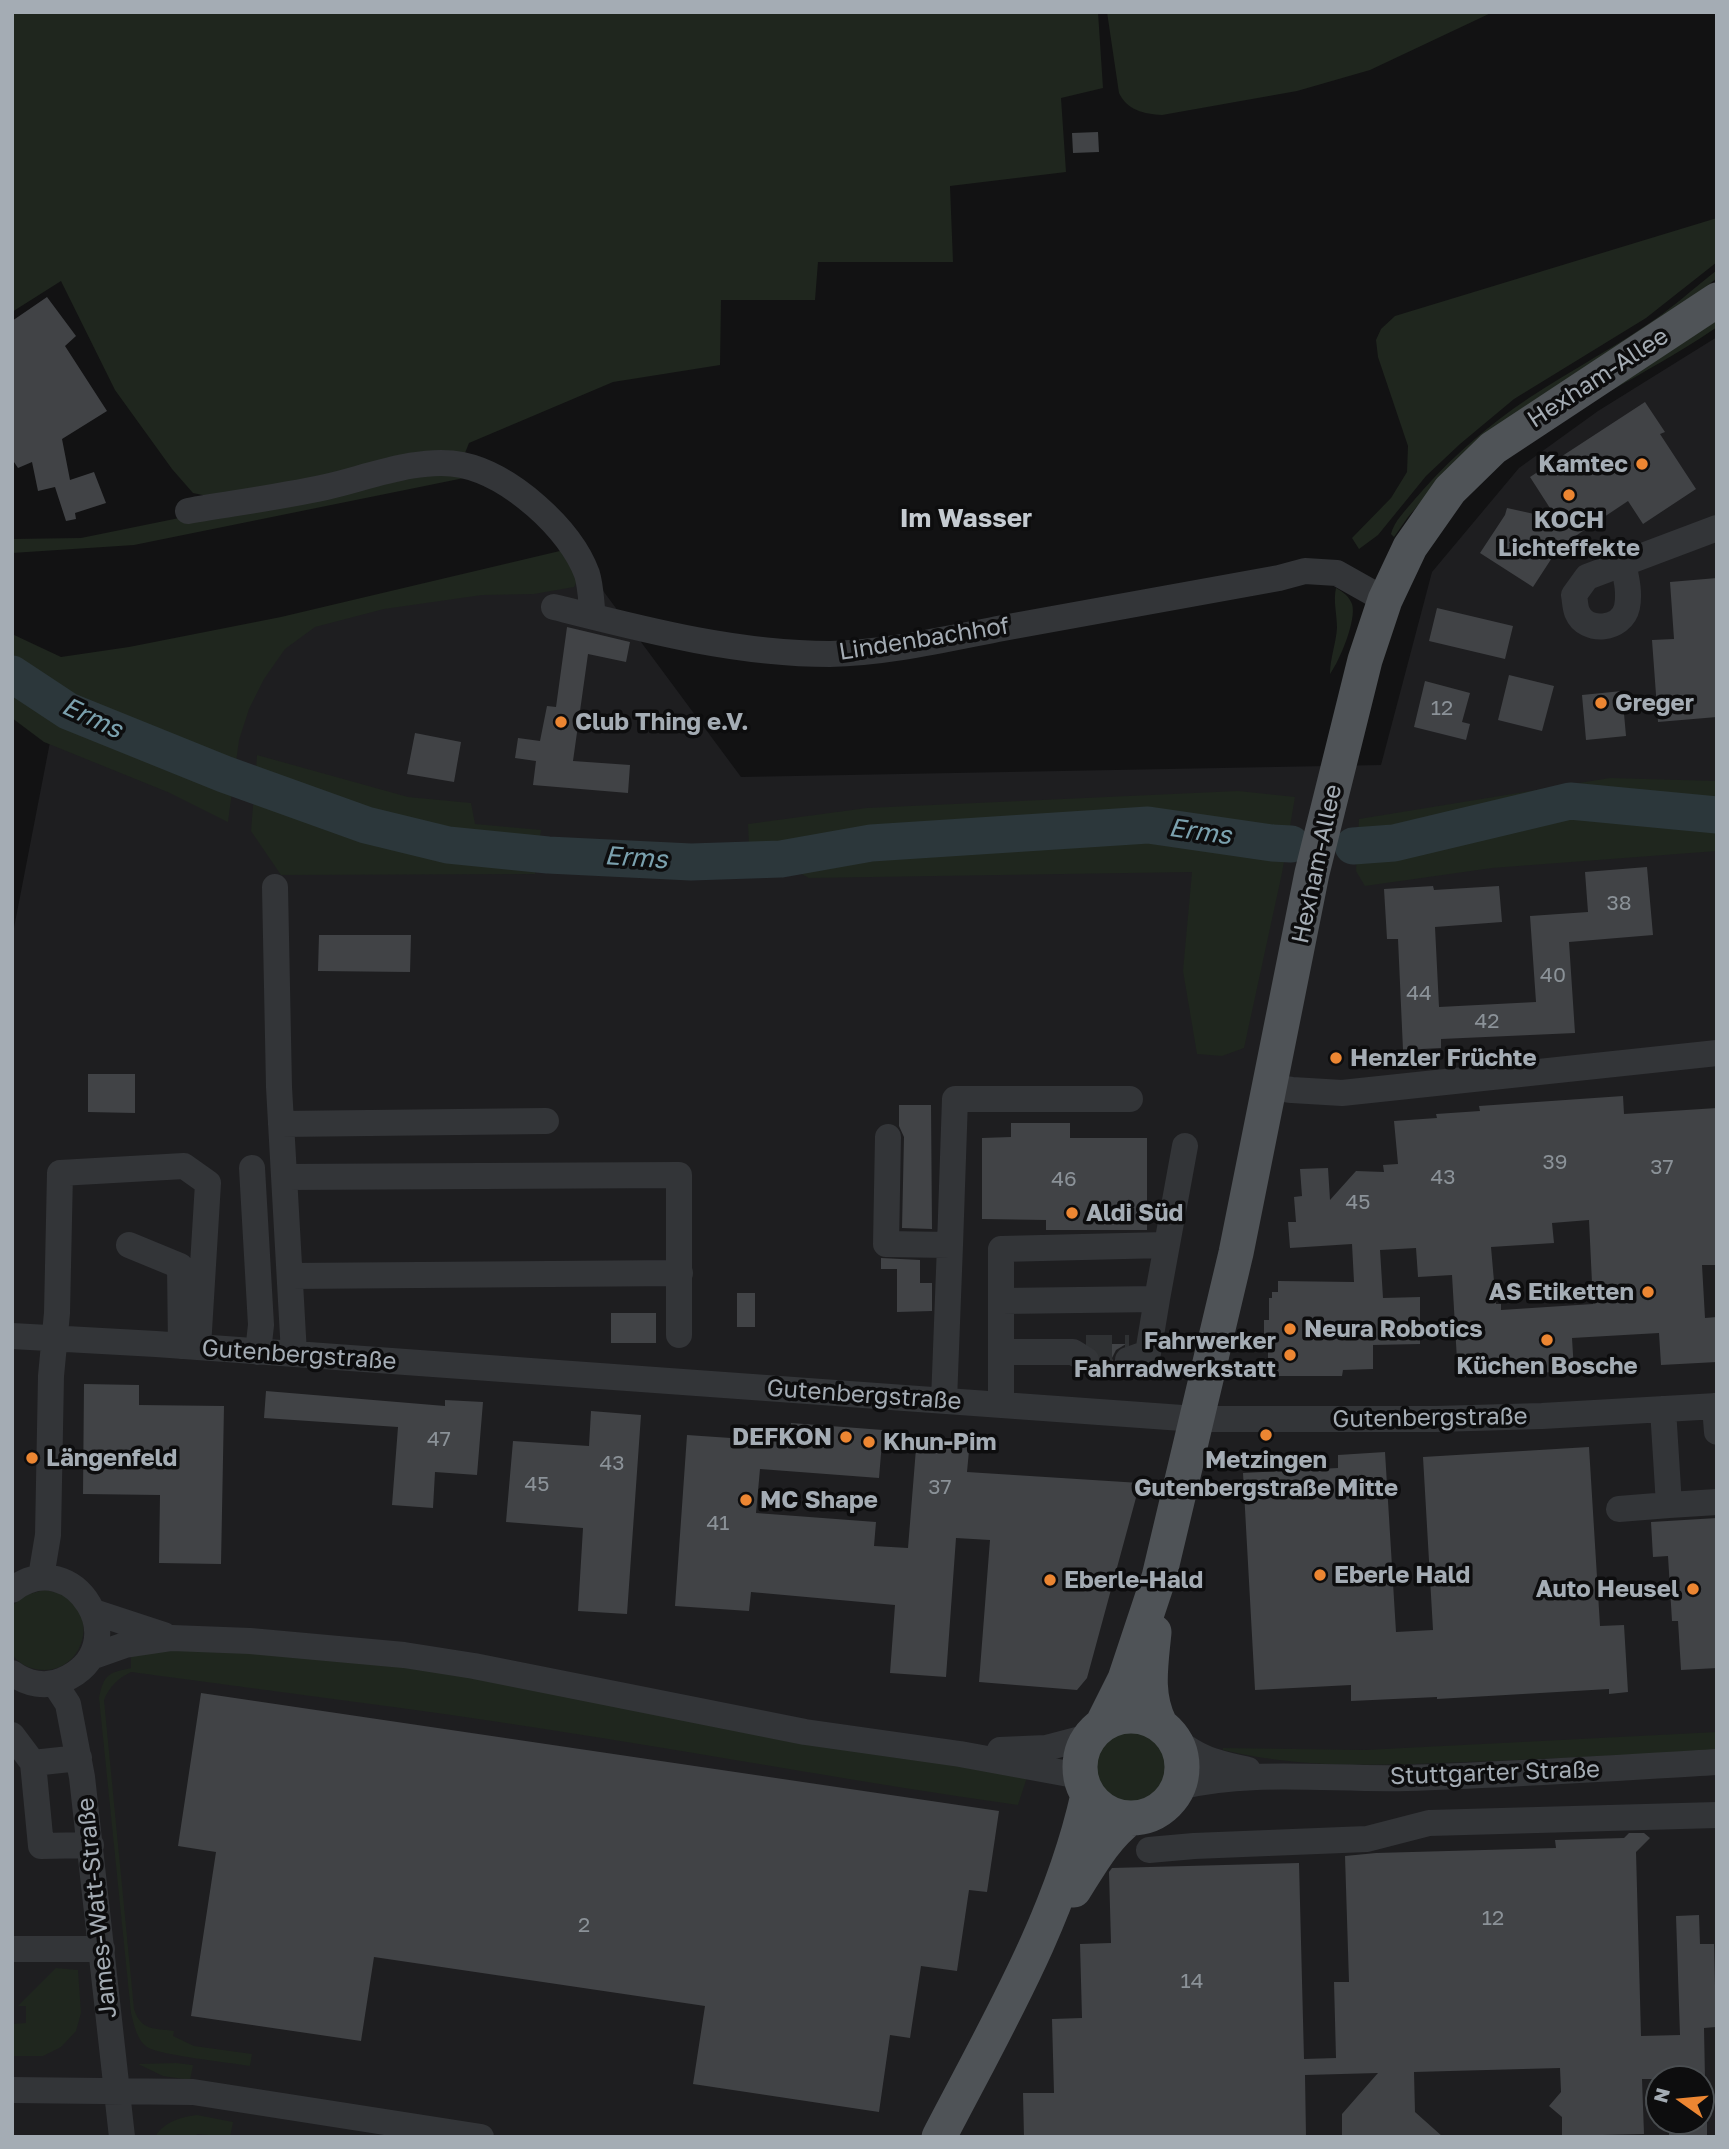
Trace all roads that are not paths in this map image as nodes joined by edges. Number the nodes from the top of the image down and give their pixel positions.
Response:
1 (1717, 300) edge
2 (188, 511) dead end
3 (1717, 528) edge
4 (1622, 563) dead end
5 (1385, 600) junction
6 (554, 607) dead end
7 (593, 617) junction
8 (275, 887) dead end
9 (1717, 1053) edge
10 (1270, 1087) junction
11 (1130, 1099) dead end
12 (546, 1121) dead end
13 (281, 1124) junction
14 (888, 1137) dead end
15 (1185, 1146) dead end
16 (252, 1168) dead end
17 (285, 1177) junction
18 (129, 1245) dead end
19 (950, 1245) junction
20 (1166, 1245) junction
21 (680, 1273) junction
22 (290, 1276) junction
23 (1157, 1299) junction
24 (1002, 1301) junction
25 (679, 1335) dead end
26 (12, 1336) edge
27 (54, 1339) junction
28 (190, 1347) junction
29 (258, 1352) junction
30 (1002, 1352) junction
31 (1082, 1353) tunnel mouth
32 (1135, 1353) dead end
33 (294, 1354) junction
34 (944, 1401) junction
35 (1001, 1405) junction
36 (1716, 1406) edge
37 (1663, 1409) junction
38 (1196, 1419) junction
39 (1717, 1433) edge
40 (1717, 1502) edge
41 (1669, 1505) junction
42 (1619, 1510) dead end
43 (41, 1577) junction
44 (1158, 1577) junction
45 (12, 1590) edge
46 (94, 1612) junction
47 (172, 1638) junction
48 (92, 1657) junction
49 (12, 1673) edge
50 (55, 1684) junction
51 (1096, 1730) junction
52 (1167, 1731) junction
53 (12, 1735) edge
54 (960, 1754) junction
55 (79, 1758) junction
56 (1717, 1762) edge
57 (33, 1763) junction
58 (1273, 1776) junction
59 (1084, 1785) junction
60 (1178, 1787) junction
61 (1717, 1815) edge
62 (1130, 1818) junction
63 (91, 1845) junction
64 (1149, 1850) dead end
65 (12, 1949) edge
66 (102, 1949) junction
67 (1033, 1955) junction
68 (12, 2090) edge
69 (118, 2091) junction
70 (122, 2137) edge
71 (481, 2137) edge
72 (939, 2137) edge

1 - 5 main road, Hexham-Allee
2 - 7 street
3 - 4 street
5 - 7 street, Lindenbachhof
5 - 10 main road, Hexham-Allee
6 - 7 street, Lindenbachhof
8 - 13 street
9 - 10 street
10 - 38 main road, Hexham-Allee
11 - 19 street
12 - 13 street
13 - 17 street
14 - 19 street
15 - 20 street
16 - 29 street
17 - 21 street
17 - 22 street
18 - 28 street
19 - 34 street
20 - 23 street
20 - 24 street
21 - 22 street
21 - 25 street
22 - 33 street
23 - 24 street
23 - 32 street
24 - 30 street
26 - 27 street, Gutenbergstraße
27 - 28 street, Gutenbergstraße
27 - 28 street
27 - 43 street
28 - 29 street, Gutenbergstraße
29 - 33 street, Gutenbergstraße
30 - 31 street
30 - 35 street
33 - 34 street, Gutenbergstraße
34 - 35 street, Gutenbergstraße
35 - 38 street, Gutenbergstraße
36 - 37 street, Gutenbergstraße
36 - 39 street
37 - 38 street, Gutenbergstraße
37 - 41 street
38 - 44 main road, Hexham-Allee
40 - 41 street
41 - 42 street
43 - 45 street
43 - 46 street
44 - 51 main road, Hexham-Allee
44 - 52 main road, Hexham-Allee
46 - 47 street
46 - 48 street
47 - 48 street
47 - 54 street
48 - 50 street
49 - 50 street
50 - 55 street, James-Watt-Straße
51 - 52 main road
51 - 54 street
51 - 59 main road
52 - 58 street, Stuttgarter Straße
52 - 60 main road
53 - 57 street
54 - 59 street
55 - 57 street
55 - 63 street, James-Watt-Straße
56 - 58 street, Stuttgarter Straße
57 - 63 street
58 - 60 street, Stuttgarter Straße
59 - 62 main road
59 - 67 main road
60 - 62 main road
61 - 64 street
62 - 67 main road
63 - 66 street, James-Watt-Straße
65 - 66 street
66 - 69 street, James-Watt-Straße
67 - 72 main road
68 - 69 street
69 - 70 street, James-Watt-Straße
69 - 71 street

